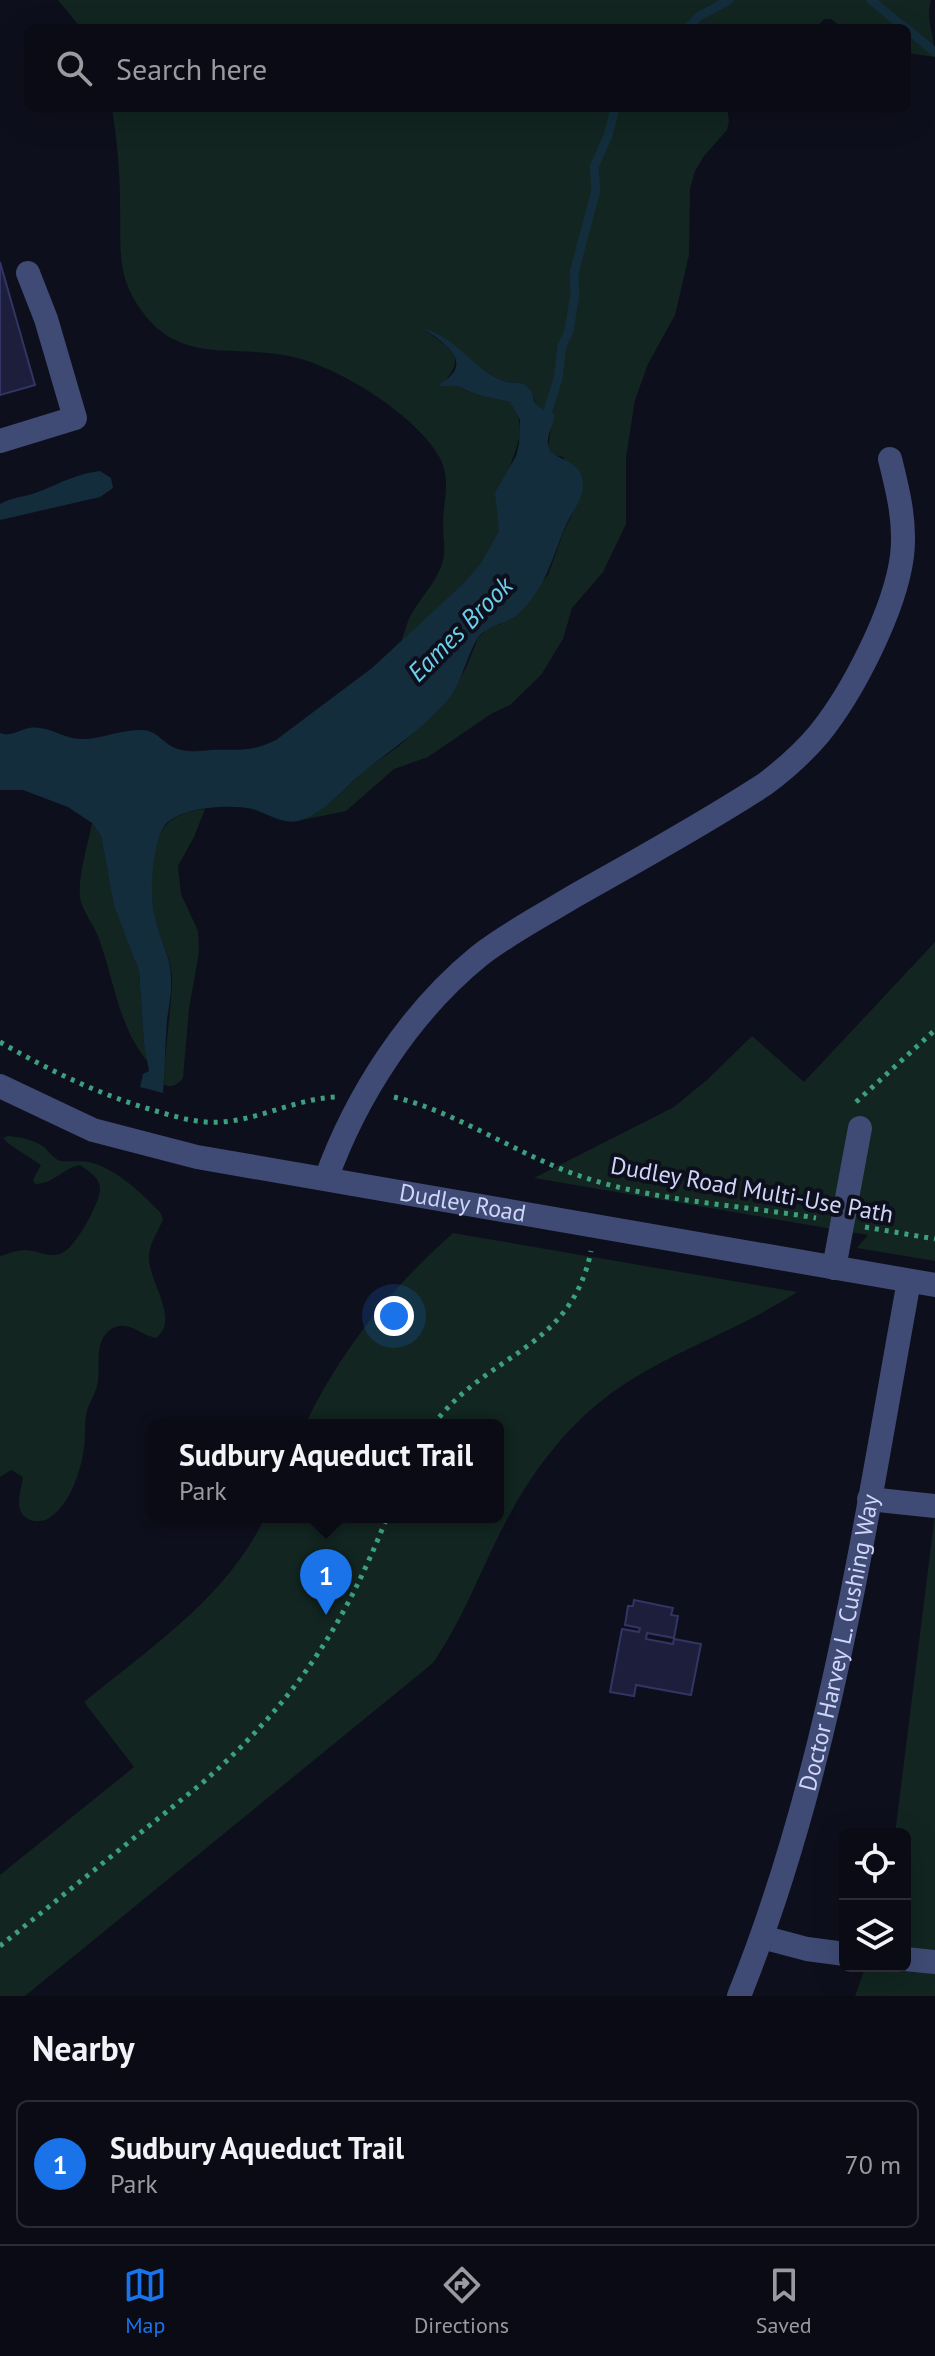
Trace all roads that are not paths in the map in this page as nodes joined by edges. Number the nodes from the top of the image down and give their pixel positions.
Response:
1 (28, 273) dead end
2 (0, 441) edge
3 (890, 459) dead end
4 (0, 1086) edge
5 (854, 1119) road end
6 (326, 1179) junction
7 (834, 1268) junction
8 (909, 1281) junction
9 (935, 1285) edge
10 (869, 1499) junction
11 (935, 1506) edge
12 (762, 1937) junction
13 (839, 1953) edge
14 (911, 1960) edge
15 (935, 1962) edge
16 (739, 1996) edge

1 - 2 street
3 - 6 street
4 - 6 street, Dudley Road
5 - 7 street
6 - 7 street, Dudley Road
7 - 8 street, Dudley Road
8 - 9 street, Dudley Road
8 - 10 street, Doctor Harvey L. Cushing Way
10 - 11 street
10 - 12 street, Doctor Harvey L. Cushing Way
12 - 13 street
12 - 16 street, Doctor Harvey L. Cushing Way
14 - 15 street

